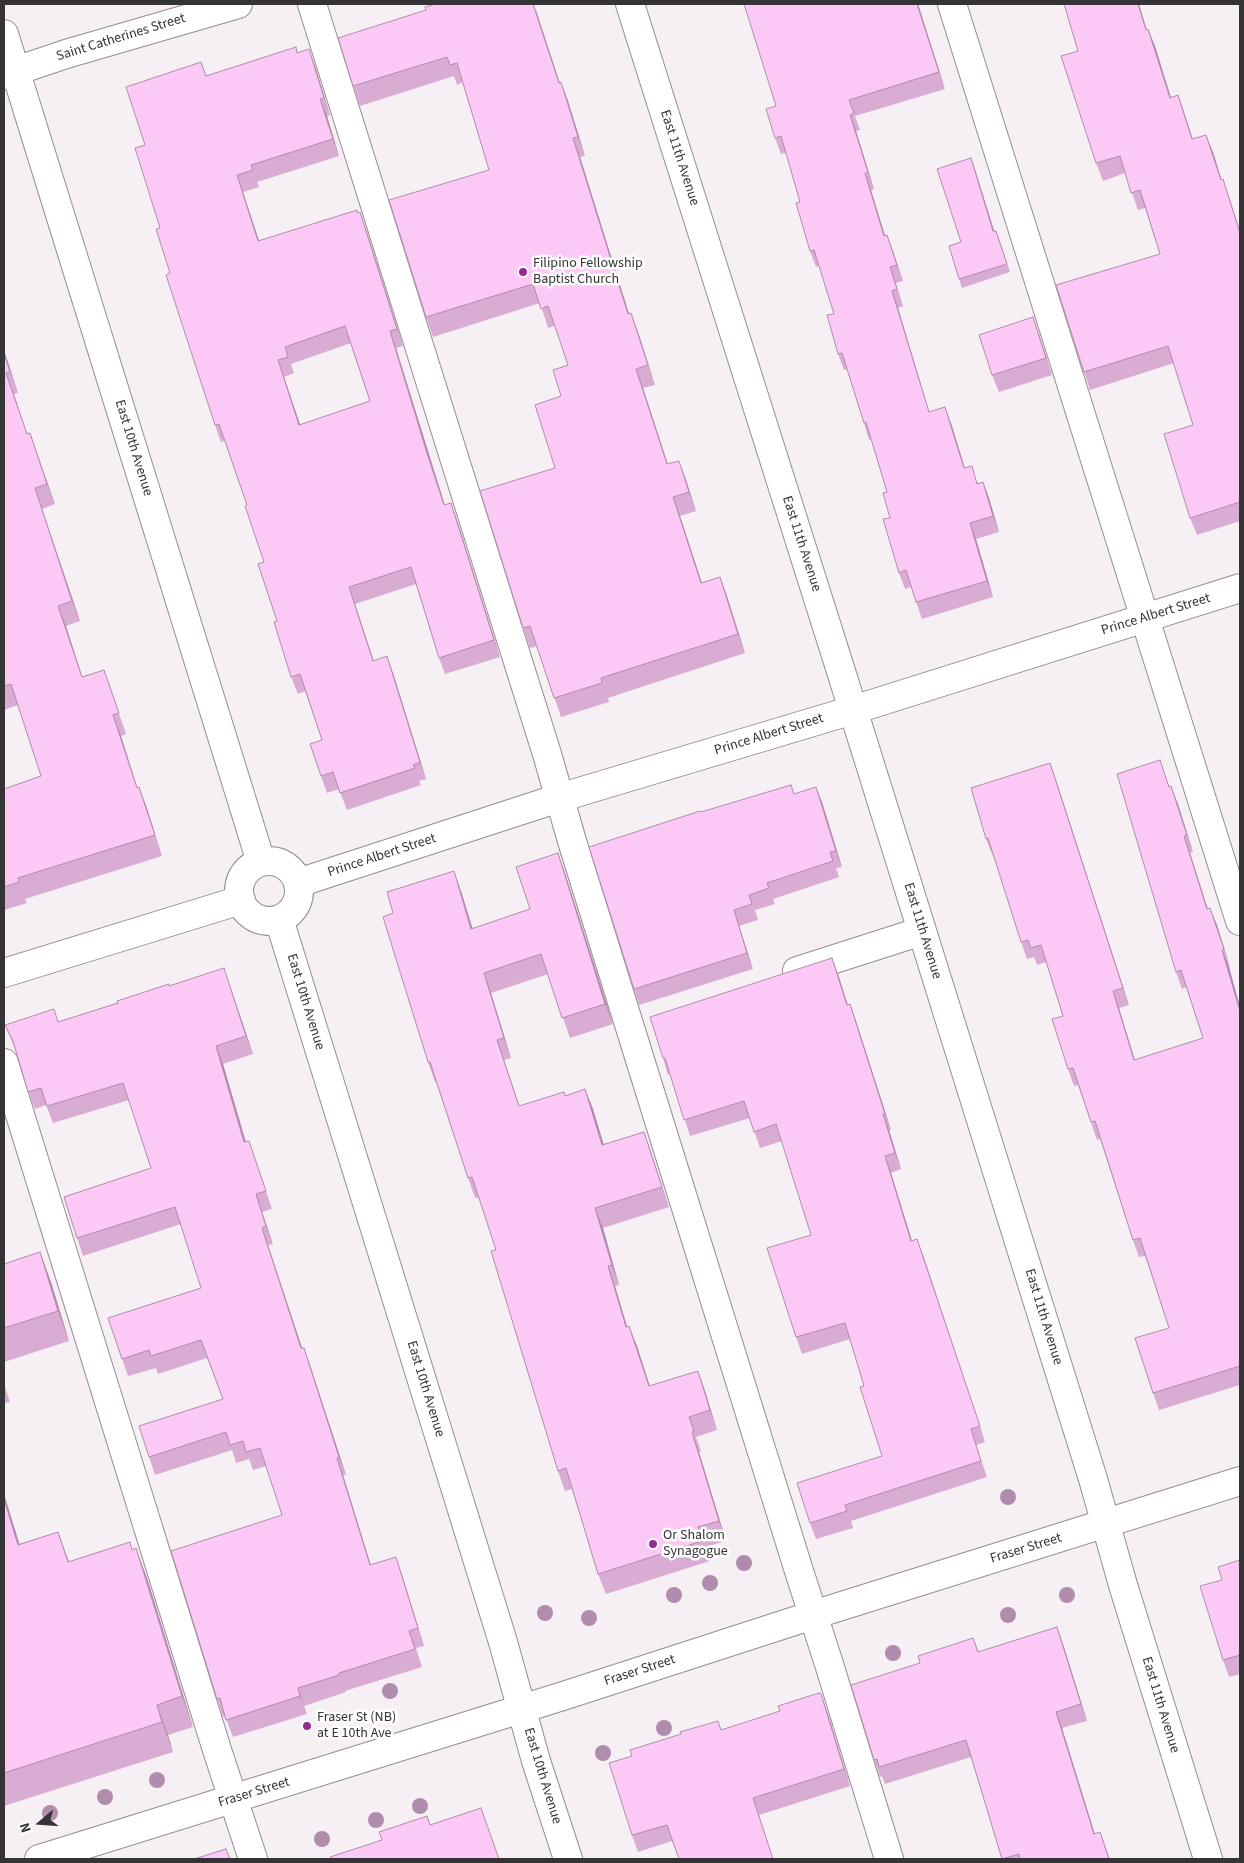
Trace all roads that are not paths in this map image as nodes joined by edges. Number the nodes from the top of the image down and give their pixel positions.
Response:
1 (238, 4) edge
2 (312, 4) edge
3 (630, 4) edge
4 (952, 4) edge
5 (4, 34) edge
6 (9, 73) edge
7 (1240, 588) edge
8 (1146, 618) junction
9 (853, 710) junction
10 (560, 798) junction
11 (261, 862) junction
12 (298, 883) junction
13 (241, 900) junction
14 (279, 919) junction
15 (1240, 921) edge
16 (922, 931) junction
17 (4, 973) edge
18 (776, 978) edge
19 (657, 1016) edge
20 (629, 1025) junction
21 (4, 1063) edge
22 (1240, 1481) edge
23 (1106, 1524) junction
24 (814, 1615) junction
25 (522, 1709) junction
26 (234, 1799) junction
27 (39, 1859) edge
28 (253, 1859) edge
29 (568, 1859) edge
30 (889, 1859) edge
31 (1208, 1859) edge

1 - 6 street, Saint Catherines Street
2 - 10 street
3 - 9 street, East 11th Avenue
4 - 8 street
5 - 6 street, East 10th Avenue
6 - 11 street, East 10th Avenue
7 - 8 street, Prince Albert Street
8 - 9 street, Prince Albert Street
8 - 15 street
9 - 10 street, Prince Albert Street
9 - 16 street, East 11th Avenue
10 - 12 street, Prince Albert Street
10 - 20 street
11 - 12 street
11 - 13 street
12 - 14 street
13 - 14 street
13 - 17 street
14 - 25 street, East 10th Avenue
16 - 18 street
16 - 23 street, East 11th Avenue
19 - 20 street
20 - 24 street
21 - 26 street
22 - 23 street, Fraser Street
23 - 24 street, Fraser Street
23 - 31 street, East 11th Avenue
24 - 25 street, Fraser Street
24 - 30 street
25 - 26 street, Fraser Street
25 - 29 street, East 10th Avenue
26 - 27 street, Fraser Street
26 - 28 street

